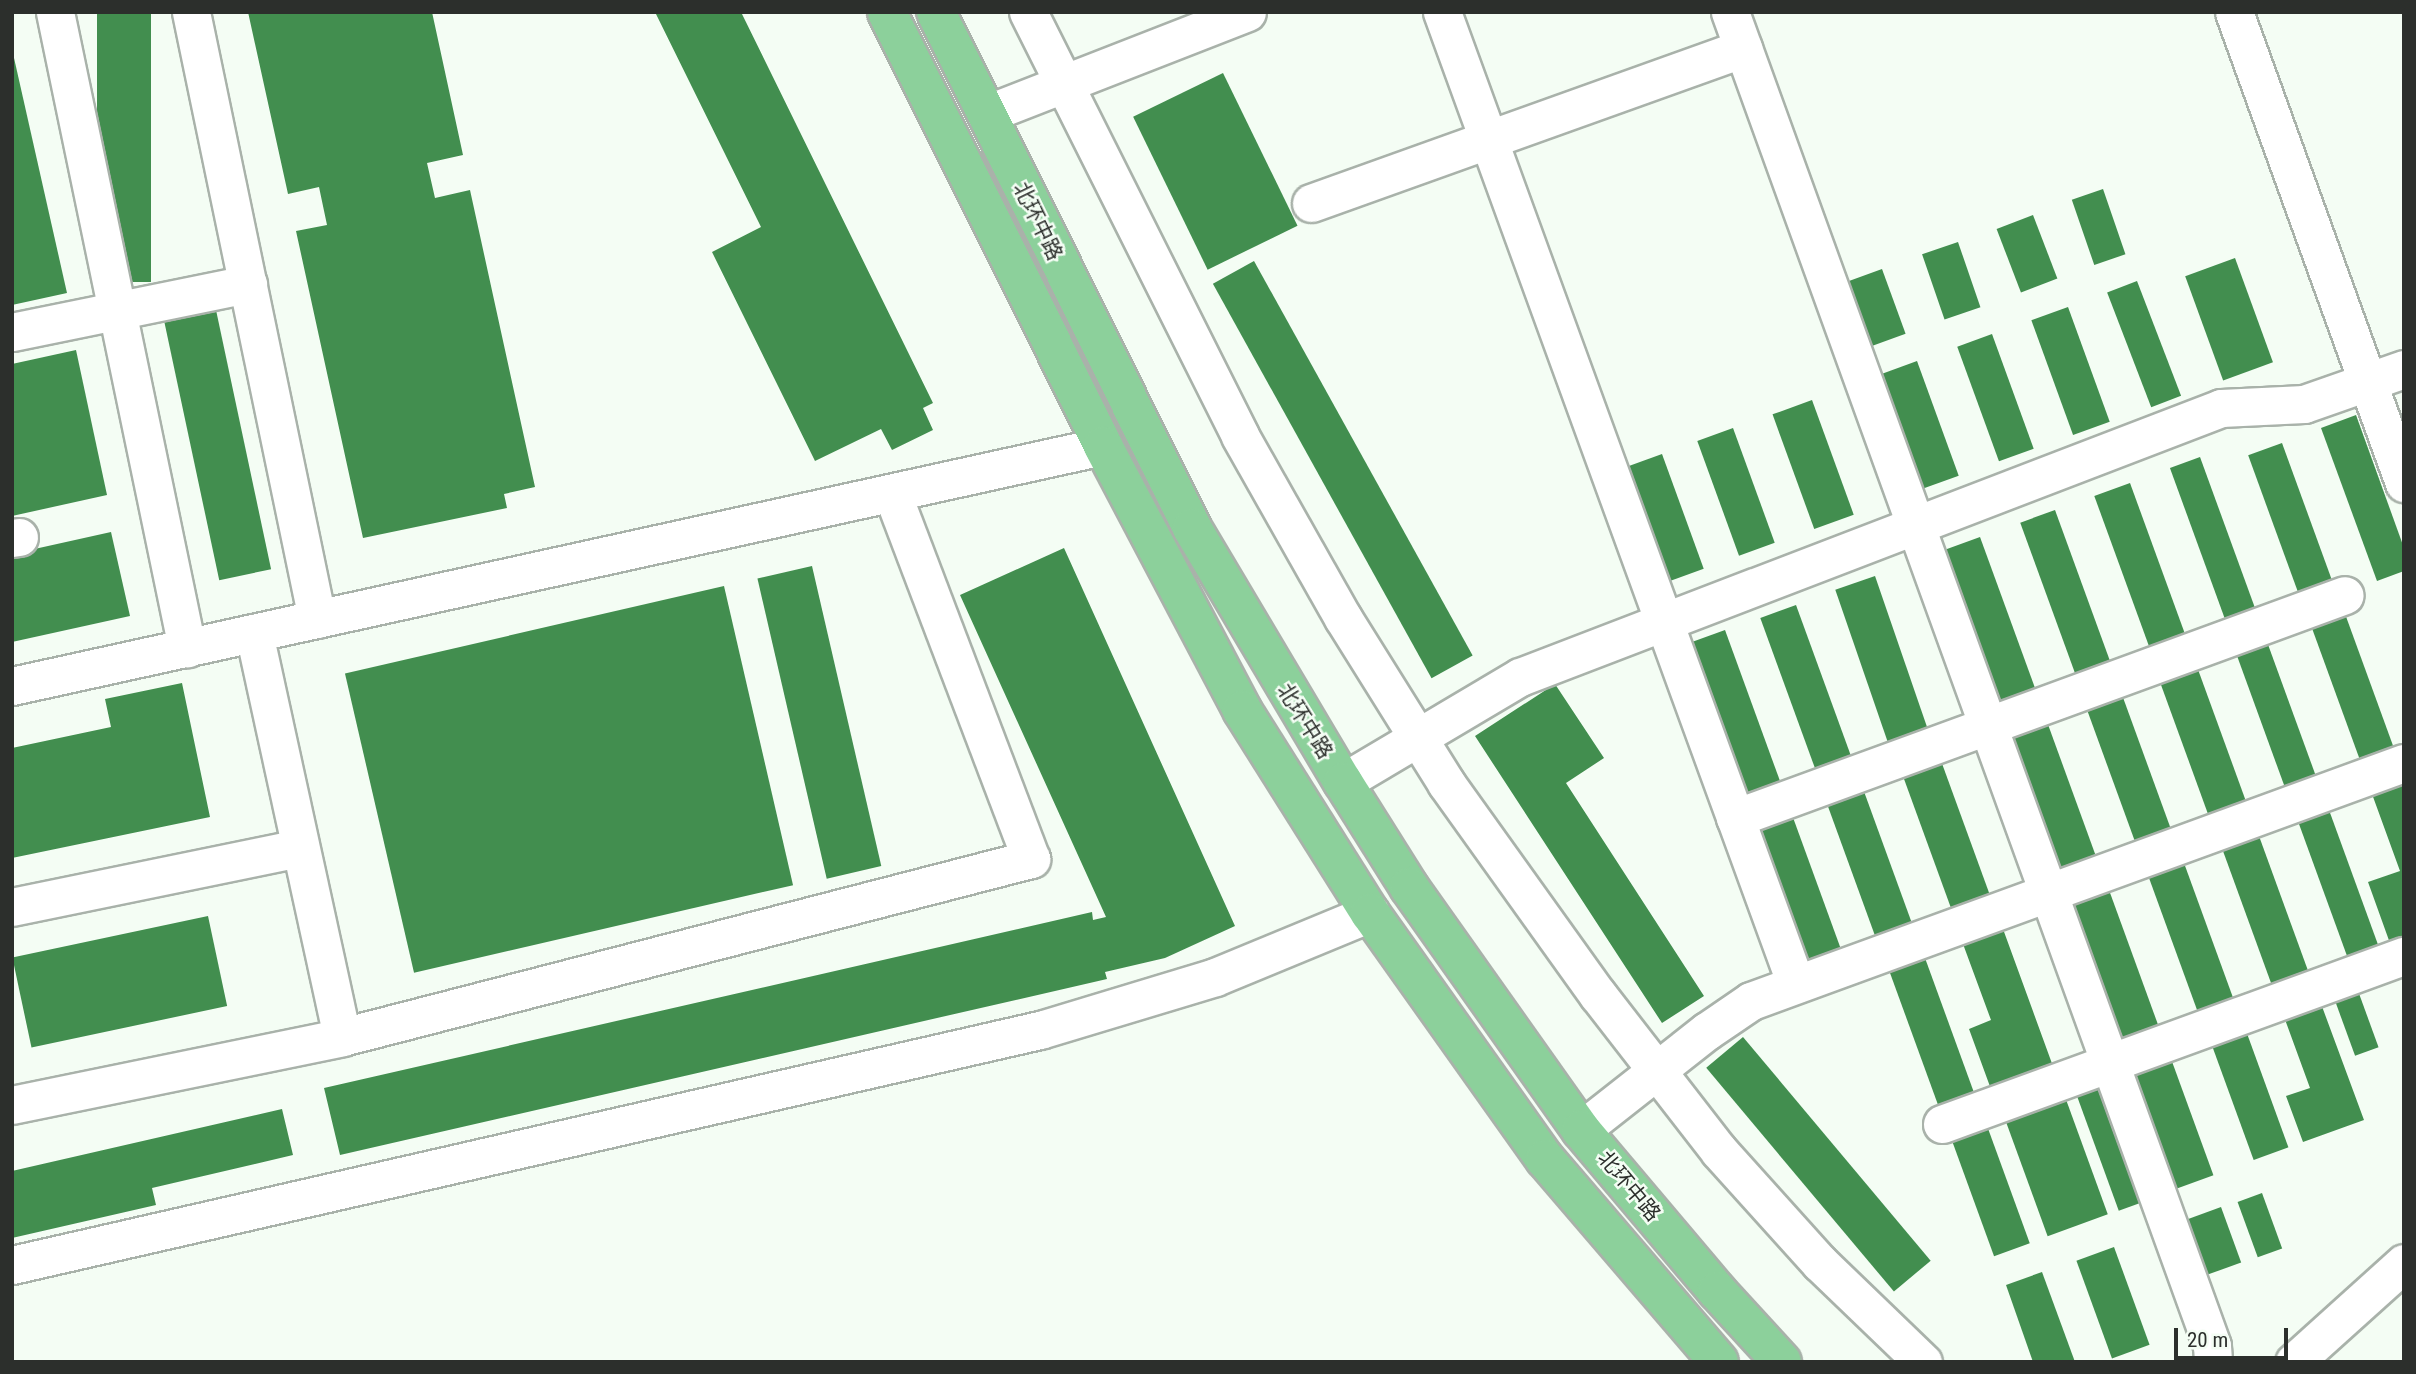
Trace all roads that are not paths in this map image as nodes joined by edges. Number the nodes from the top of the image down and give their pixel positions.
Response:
1 (55, 12) edge
2 (191, 12) edge
3 (887, 12) edge
4 (936, 12) edge
5 (1028, 12) edge
6 (1248, 12) edge
7 (1442, 12) edge
8 (1730, 12) edge
9 (2234, 12) edge
10 (1743, 48) junction
11 (1063, 83) junction
12 (986, 114) junction
13 (1488, 139) junction
14 (1311, 203) dead end
15 (248, 284) junction
16 (117, 310) junction
17 (12, 332) edge
18 (2404, 369) edge
19 (2367, 382) junction
20 (1103, 446) junction
21 (2404, 483) edge
22 (892, 494) junction
23 (1916, 525) junction
24 (2344, 595) dead end
25 (317, 620) junction
26 (1663, 622) junction
27 (254, 633) junction
28 (187, 648) junction
29 (12, 686) edge
30 (1989, 725) junction
31 (1418, 737) junction
32 (2404, 763) edge
33 (1343, 782) junction
34 (1735, 818) junction
35 (300, 848) junction
36 (2048, 891) junction
37 (12, 907) edge
38 (1370, 914) junction
39 (2404, 956) edge
40 (1796, 982) junction
41 (342, 1037) junction
42 (2110, 1063) junction
43 (1657, 1071) junction
44 (12, 1105) edge
45 (1942, 1124) dead end
46 (1581, 1130) junction
47 (2404, 1263) edge
48 (12, 1265) edge
49 (1719, 1362) edge
50 (1782, 1362) edge
51 (1923, 1362) edge
52 (2213, 1362) edge
53 (2294, 1362) edge

1 - 16 street
2 - 15 street
3 - 20 main road, 北环中路
4 - 12 main road, 北环中路
5 - 11 street
6 - 11 street
7 - 13 street
8 - 10 street
9 - 19 street
10 - 13 street
10 - 23 street
11 - 12 street
11 - 31 street
12 - 33 main road, 北环中路
13 - 14 street
13 - 26 street
15 - 16 street
15 - 25 street
16 - 17 street
16 - 28 street
18 - 19 street
19 - 21 street
19 - 23 street
20 - 22 street
20 - 38 main road, 北环中路
22 - 25 street
22 - 41 street
23 - 26 street
23 - 30 street
24 - 30 street
25 - 27 street
26 - 31 street
26 - 34 street
27 - 28 street
27 - 35 street
28 - 29 street
30 - 34 street
30 - 36 street
31 - 33 street
31 - 43 street
32 - 36 street
33 - 46 main road, 北环中路
34 - 40 street
35 - 37 street
35 - 41 street
36 - 40 street
36 - 42 street
38 - 48 street
38 - 49 main road, 北环中路
39 - 42 street
40 - 43 street
41 - 44 street
42 - 45 street
42 - 52 street
43 - 46 street
43 - 51 street
46 - 50 main road, 北环中路
47 - 53 street

